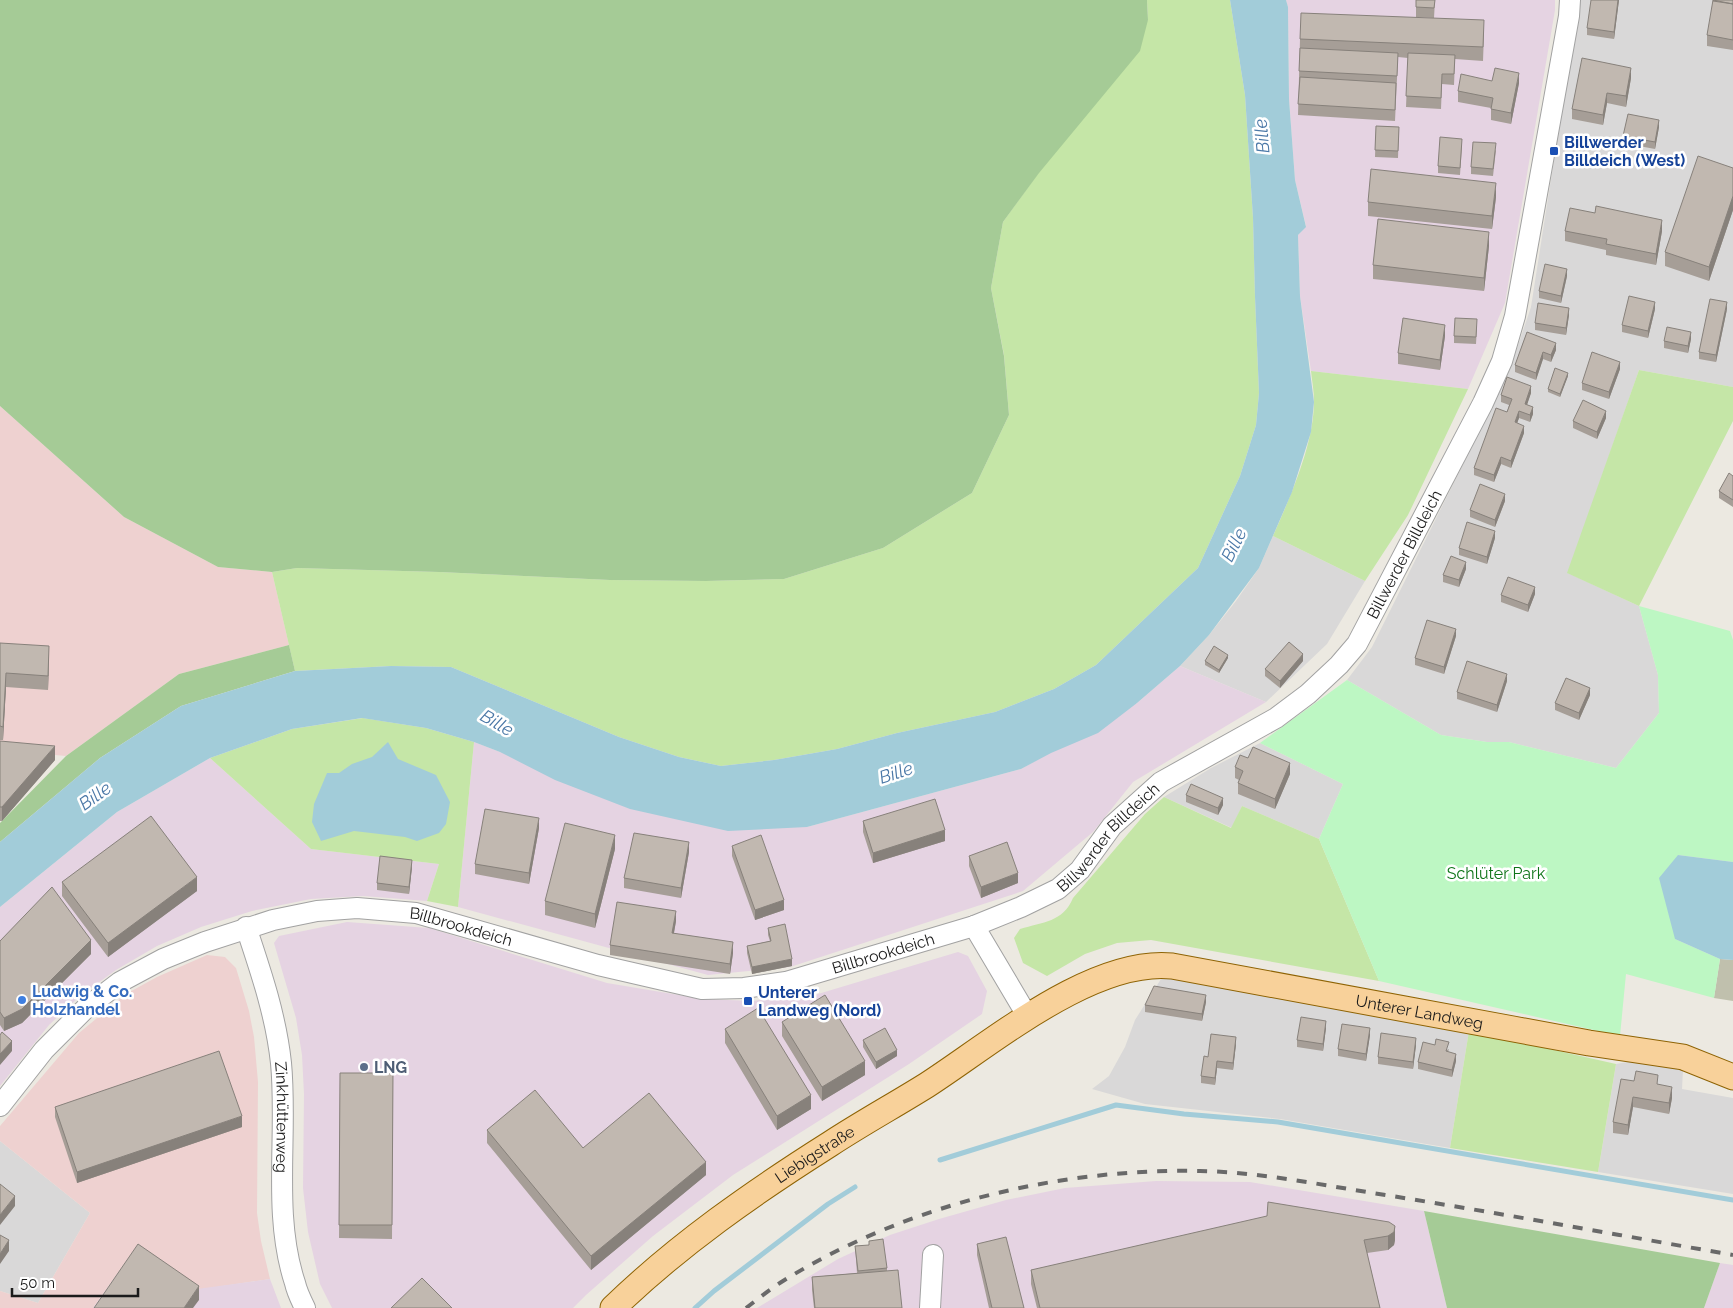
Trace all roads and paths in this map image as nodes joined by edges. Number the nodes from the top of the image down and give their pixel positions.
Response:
1 (1570, 0) edge
2 (974, 926) junction
3 (246, 927) junction
4 (1103, 977) joint
5 (1028, 1017) junction
6 (1733, 1077) edge
7 (0, 1106) edge
8 (933, 1255) dead end
9 (305, 1308) edge
10 (613, 1308) edge
11 (930, 1308) edge

1 - 2 street, Billwerder Billdeich
2 - 3 street, Billbrookdeich
2 - 5 street
3 - 7 street, Billbrookdeich
3 - 9 street, Zinkhüttenweg
4 - 5 main road, Liebigstraße
4 - 6 main road, Unterer Landweg
5 - 10 main road, Liebigstraße
8 - 11 street

